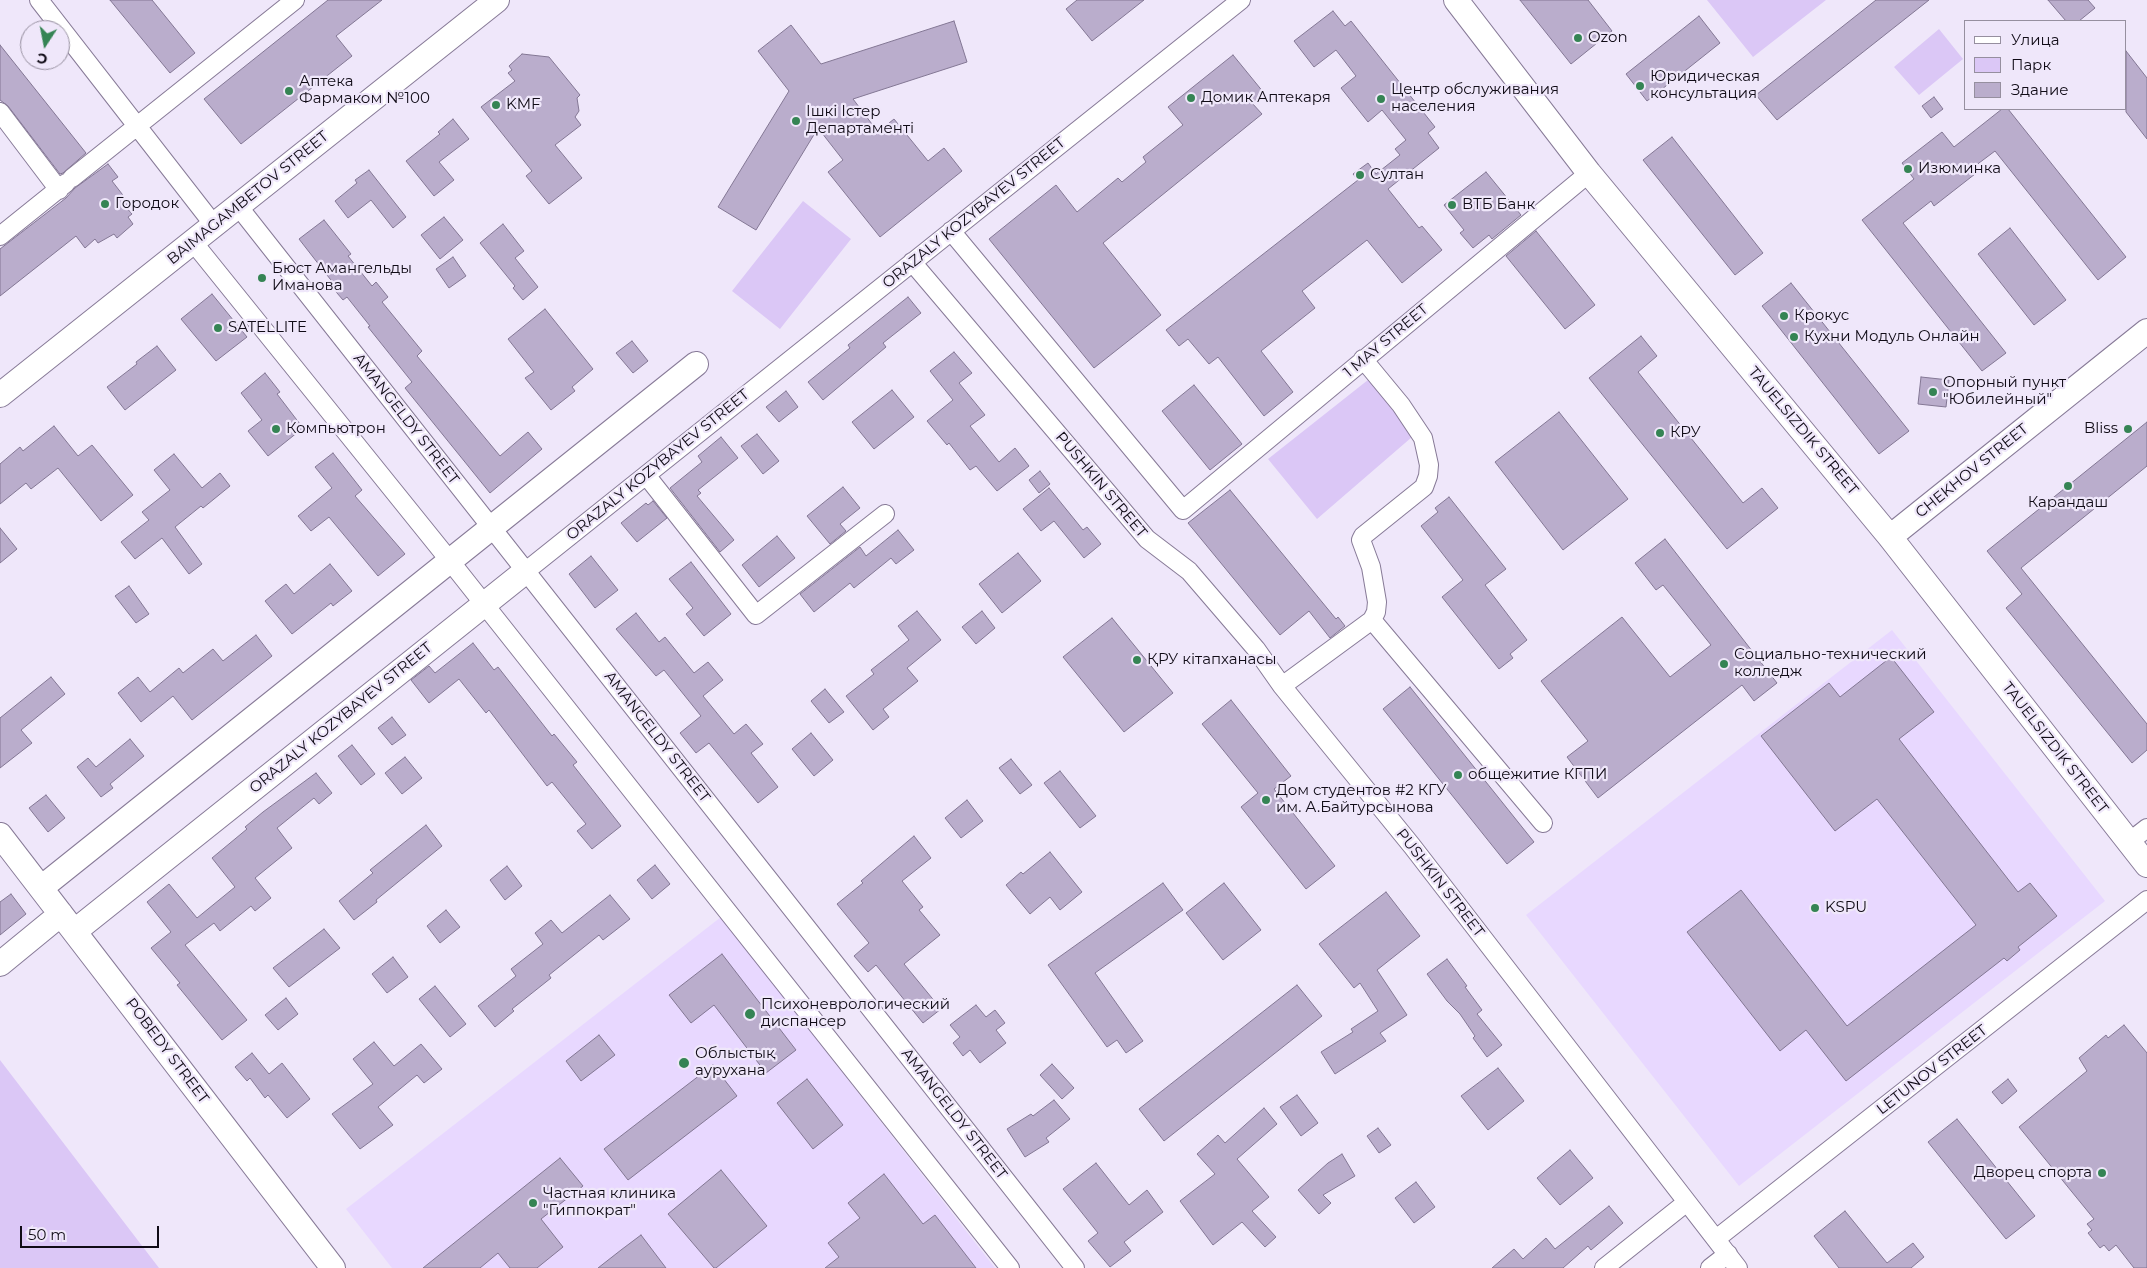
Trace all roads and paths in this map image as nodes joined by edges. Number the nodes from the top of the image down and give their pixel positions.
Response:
1 (39, 0) edge
2 (295, 0) edge
3 (497, 0) edge
4 (1241, 0) edge
5 (1456, 0) edge
6 (0, 112) edge
7 (137, 127) junction
8 (1589, 173) junction
9 (66, 184) junction
10 (238, 206) junction
11 (214, 225) junction
12 (951, 231) junction
13 (0, 236) edge
14 (193, 242) junction
15 (912, 262) junction
16 (2147, 331) edge
17 (1363, 360) junction
18 (696, 364) dead end
19 (0, 395) edge
20 (646, 475) junction
21 (885, 514) dead end
22 (492, 527) junction
23 (1890, 537) junction
24 (450, 561) junction
25 (526, 571) junction
26 (484, 604) junction
27 (1372, 620) junction
28 (1282, 686) junction
29 (1543, 823) dead end
30 (0, 835) edge
31 (2138, 835) edge
32 (2147, 865) edge
33 (41, 888) junction
34 (2147, 900) edge
35 (68, 922) junction
36 (0, 964) edge
37 (1687, 1202) junction
38 (1716, 1239) junction
39 (1733, 1261) edge
40 (334, 1268) edge
41 (1010, 1268) edge
42 (1075, 1268) edge
43 (1604, 1268) edge
44 (1710, 1268) edge

1 - 7 street
2 - 7 street
3 - 10 street, BAIMAGAMBETOV STREET
4 - 12 street, ORAZALY KOZYBAYEV STREET
5 - 8 street, TAUELSІZDІK STREET
6 - 9 street
7 - 9 street
7 - 11 street
8 - 17 street, 1 MAY STREET
8 - 23 street, TAUELSІZDІK STREET
9 - 13 street
10 - 11 street, BAIMAGAMBETOV STREET
10 - 22 street, AMANGELDY STREET
11 - 14 street, BAIMAGAMBETOV STREET
12 - 15 street, ORAZALY KOZYBAYEV STREET
12 - 17 street, 1 MAY STREET
14 - 19 street, BAIMAGAMBETOV STREET
14 - 24 street
15 - 20 street, ORAZALY KOZYBAYEV STREET
15 - 28 street, PUSHKIN STREET
16 - 23 street, CHEKHOV STREET
17 - 27 street
18 - 22 street
20 - 21 street
20 - 25 street, ORAZALY KOZYBAYEV STREET
22 - 24 street
22 - 25 street, AMANGELDY STREET
23 - 31 street, TAUELSІZDІK STREET
24 - 26 street
24 - 33 street
25 - 26 street, ORAZALY KOZYBAYEV STREET
25 - 42 street, AMANGELDY STREET
26 - 35 street, ORAZALY KOZYBAYEV STREET
26 - 41 street
27 - 28 street
27 - 29 street
28 - 37 street, PUSHKIN STREET
30 - 33 street, POBEDY STREET
31 - 32 street, TAUELSІZDІK STREET
33 - 35 street, POBEDY STREET
34 - 38 street, LETUNOV STREET
35 - 36 street, ORAZALY KOZYBAYEV STREET
35 - 40 street, POBEDY STREET
37 - 38 street, PUSHKIN STREET
37 - 43 street
38 - 39 street, PUSHKIN STREET
39 - 44 street

